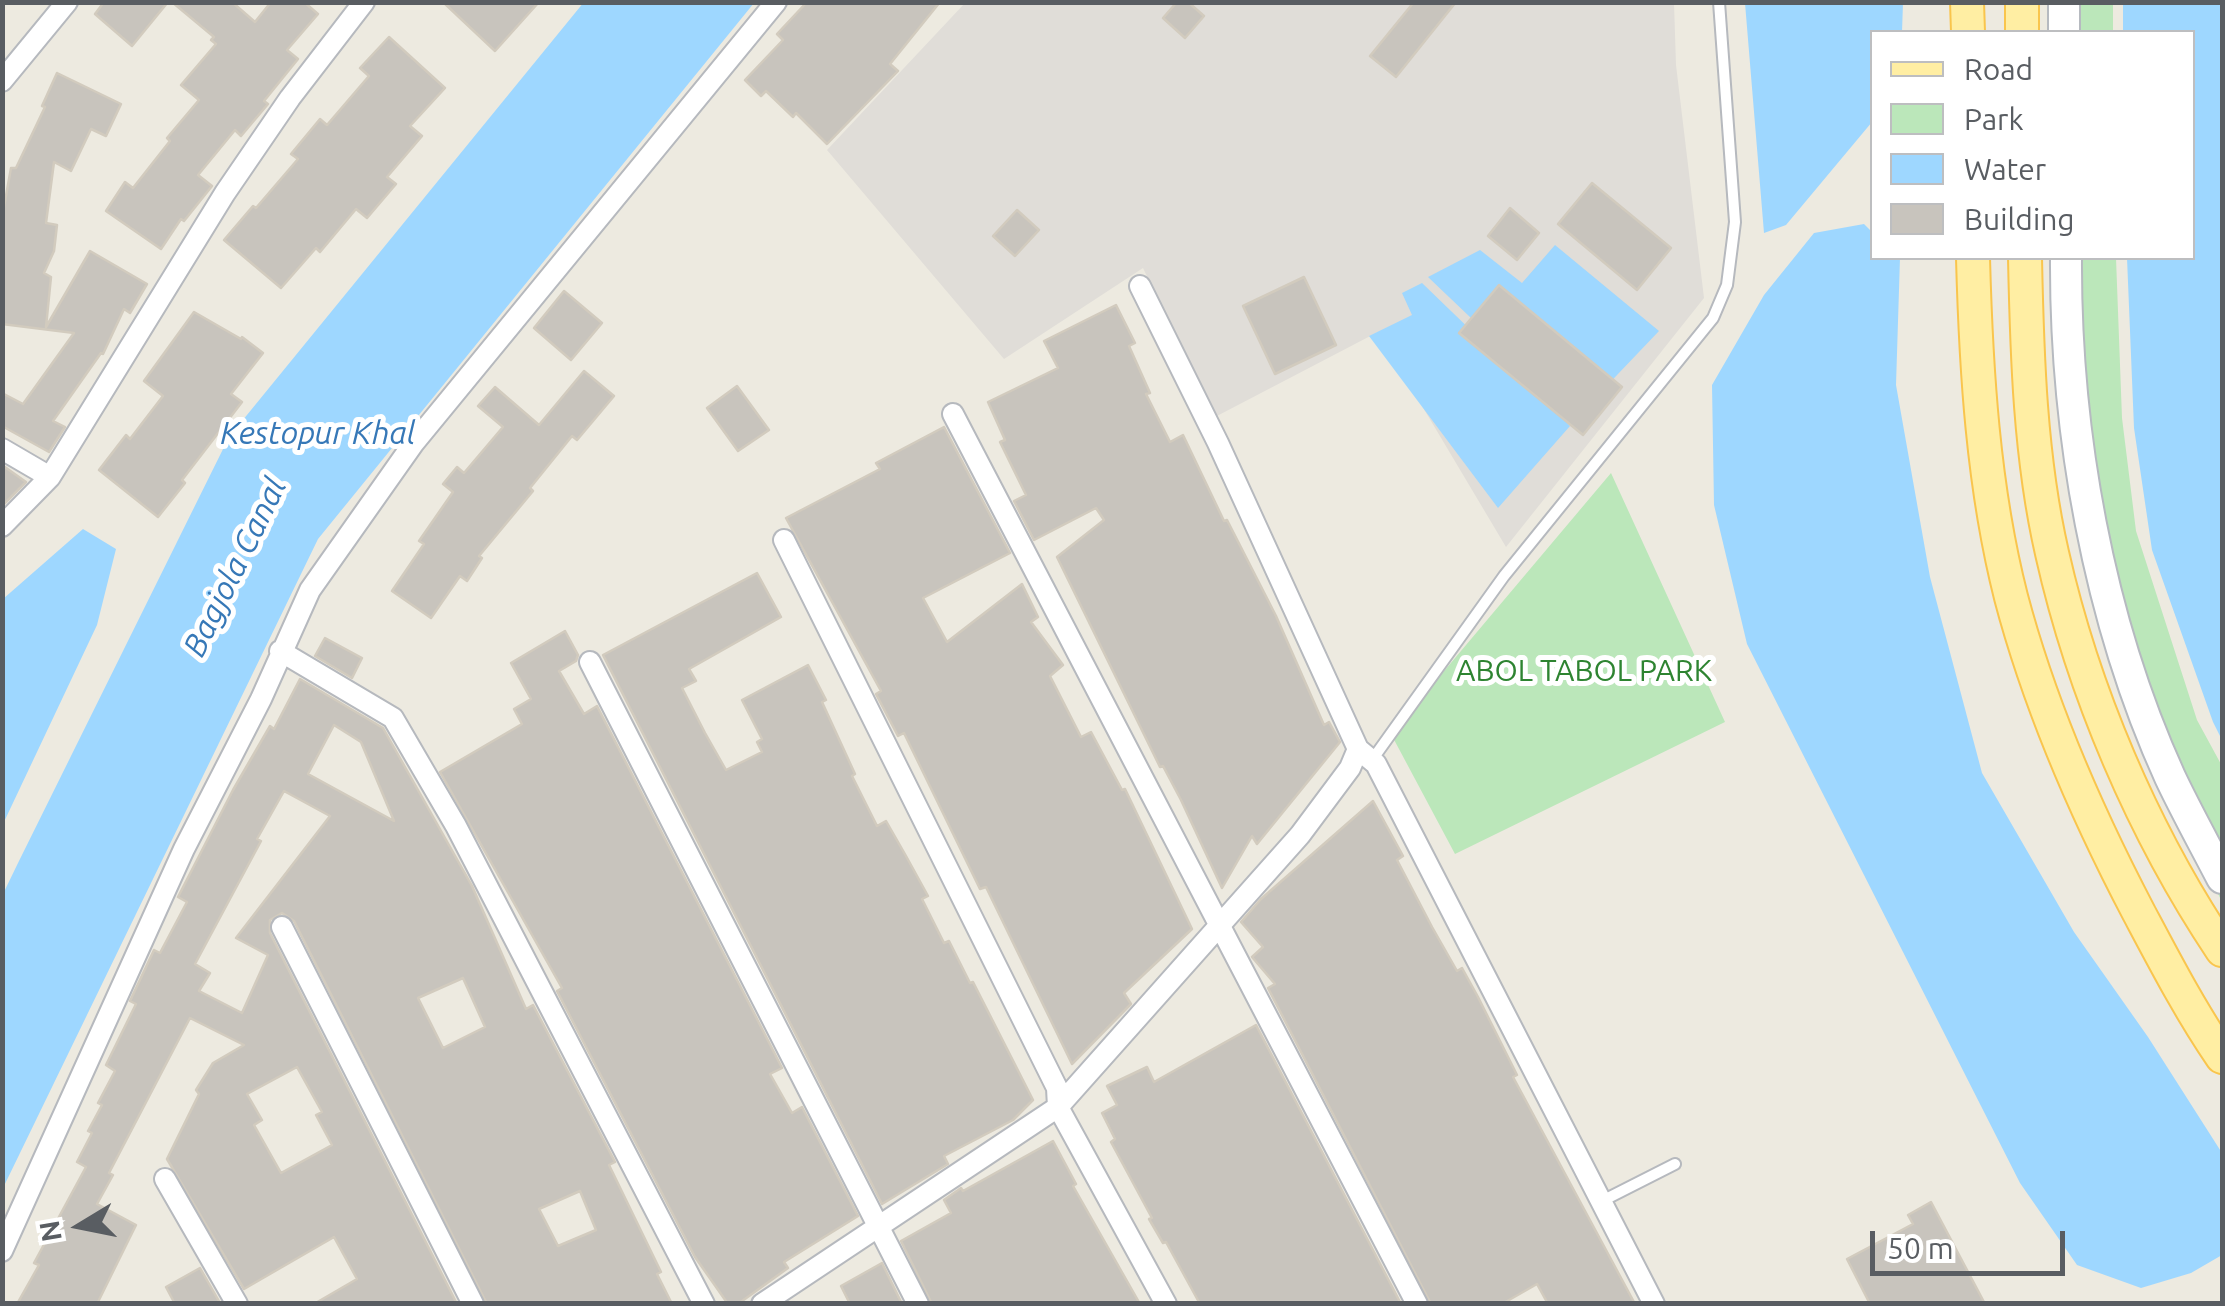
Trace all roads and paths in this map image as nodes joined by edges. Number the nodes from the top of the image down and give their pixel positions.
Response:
1 (67, 2) edge
2 (364, 2) edge
3 (776, 2) edge
4 (1720, 2) edge
5 (1967, 2) edge
6 (2022, 2) edge
7 (2064, 2) edge
8 (1968, 30) edge
9 (2022, 30) edge
10 (2064, 30) edge
11 (2, 82) edge
12 (1973, 260) edge
13 (2025, 260) edge
14 (2066, 260) edge
15 (1140, 286) dead end
16 (953, 414) dead end
17 (2, 449) edge
18 (50, 476) junction
19 (2, 526) edge
20 (784, 540) dead end
21 (280, 652) junction
22 (590, 662) dead end
23 (1365, 754) junction
24 (2222, 878) edge
25 (1220, 922) junction
26 (282, 926) dead end
27 (2222, 950) edge
28 (2222, 1058) edge
29 (1058, 1108) junction
30 (1675, 1164) dead end
31 (165, 1179) dead end
32 (1602, 1201) junction
33 (877, 1226) junction
34 (2, 1250) edge
35 (237, 1304) edge
36 (473, 1304) edge
37 (704, 1304) edge
38 (762, 1304) edge
39 (918, 1304) edge
40 (1166, 1304) edge
41 (1417, 1304) edge
42 (1654, 1304) edge

1 - 11 street
2 - 18 street
3 - 21 street
4 - 23 lane
5 - 8 main road
6 - 9 main road
7 - 10 street
12 - 28 main road
13 - 27 main road
14 - 24 street
15 - 23 street
16 - 25 street
17 - 18 street
18 - 19 street
20 - 29 street
21 - 34 street
21 - 37 street
22 - 33 street
23 - 25 street
23 - 32 street
25 - 29 street
25 - 41 street
26 - 36 street
29 - 33 street
29 - 40 street
30 - 32 lane
31 - 35 street
32 - 42 street
33 - 38 street
33 - 39 street

